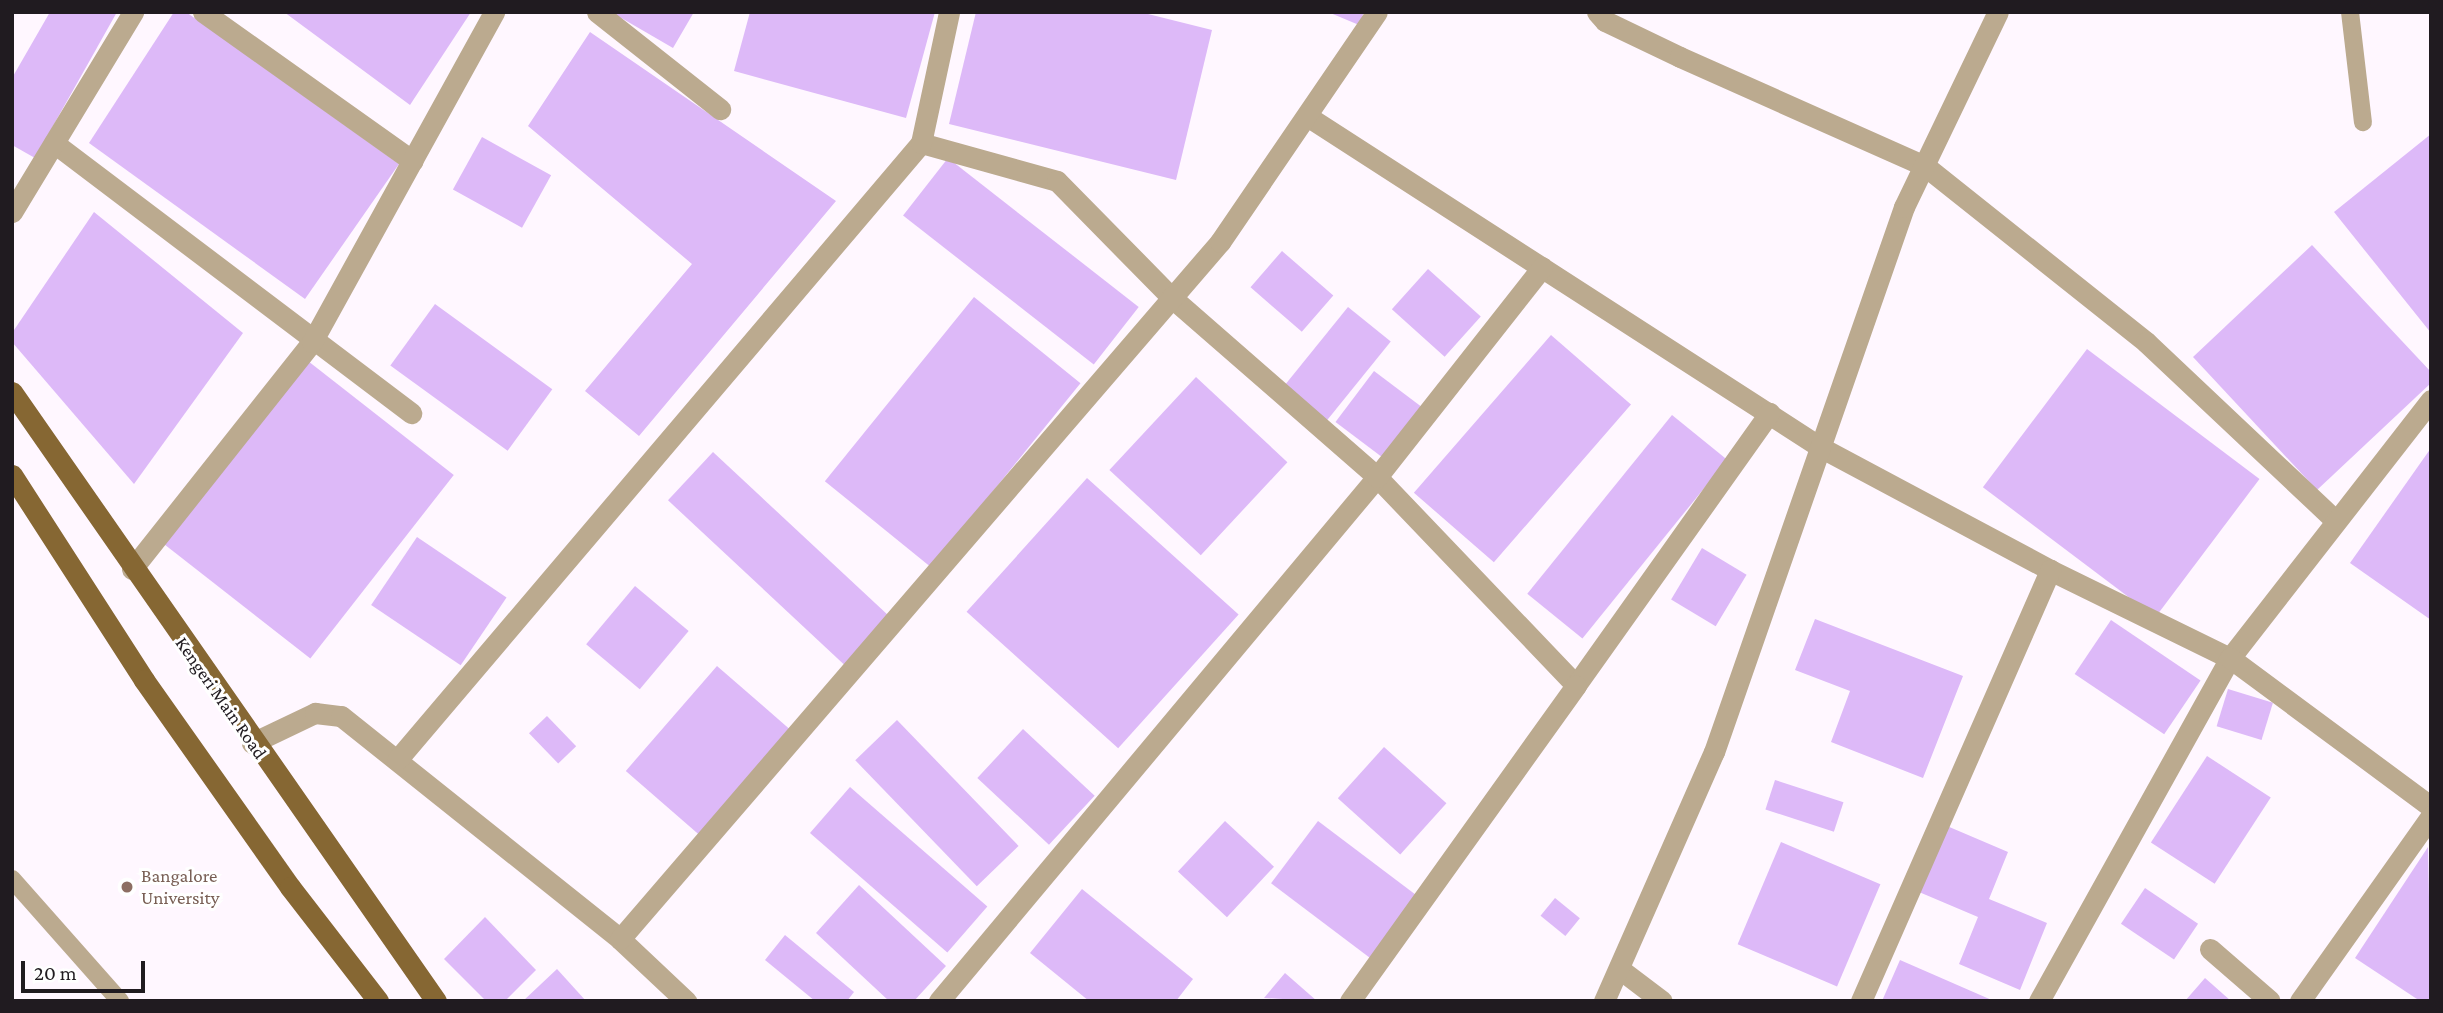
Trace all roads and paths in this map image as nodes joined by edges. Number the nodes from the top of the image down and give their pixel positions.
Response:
1 (133, 12) edge
2 (203, 12) edge
3 (495, 12) edge
4 (597, 12) edge
5 (949, 12) edge
6 (1377, 12) edge
7 (1597, 12) edge
8 (1998, 12) edge
9 (2350, 12) edge
10 (720, 109) dead end
11 (1307, 116) junction
12 (2363, 122) dead end
13 (54, 143) junction
14 (921, 143) junction
15 (413, 161) junction
16 (1924, 166) junction
17 (12, 212) edge
18 (1542, 267) junction
19 (1171, 297) junction
20 (312, 342) junction
21 (12, 392) edge
22 (2431, 400) edge
23 (411, 413) dead end
24 (1769, 413) junction
25 (1820, 447) junction
26 (12, 475) edge
27 (1377, 477) junction
28 (2336, 521) junction
29 (132, 569) junction
30 (2050, 570) junction
31 (2230, 658) junction
32 (1576, 685) junction
33 (252, 743) junction
34 (397, 760) junction
35 (2431, 807) edge
36 (2431, 816) edge
37 (12, 879) edge
38 (620, 939) junction
39 (2210, 949) dead end
40 (1620, 970) junction
41 (120, 1001) edge
42 (377, 1001) edge
43 (436, 1001) edge
44 (687, 1001) edge
45 (939, 1001) edge
46 (1350, 1001) edge
47 (1604, 1001) edge
48 (1662, 1001) edge
49 (1861, 1001) edge
50 (2039, 1001) edge
51 (2270, 1001) edge
52 (2300, 1001) edge

1 - 13 street
2 - 15 street
3 - 15 street
4 - 10 street
5 - 14 street
6 - 11 street
7 - 16 street
8 - 16 street
9 - 12 lane
11 - 18 street
11 - 19 street
13 - 17 street
13 - 20 street
14 - 19 street
14 - 34 street
15 - 20 street
16 - 25 street
16 - 28 street
18 - 24 street
18 - 27 street
19 - 27 street
19 - 38 street
20 - 23 street
20 - 29 street
21 - 29 main road, Kengeri Main Road
22 - 28 street
24 - 25 street
24 - 32 street
25 - 30 street
25 - 40 street
26 - 42 main road
27 - 32 street
27 - 45 street
28 - 31 street
29 - 33 main road, Kengeri Main Road
30 - 31 street
30 - 49 street
31 - 35 street
31 - 50 street
32 - 46 street
33 - 34 street
33 - 43 main road, Kengeri Main Road
34 - 38 street
36 - 52 street
37 - 41 lane
38 - 44 street
39 - 51 street
40 - 47 street
40 - 48 street

